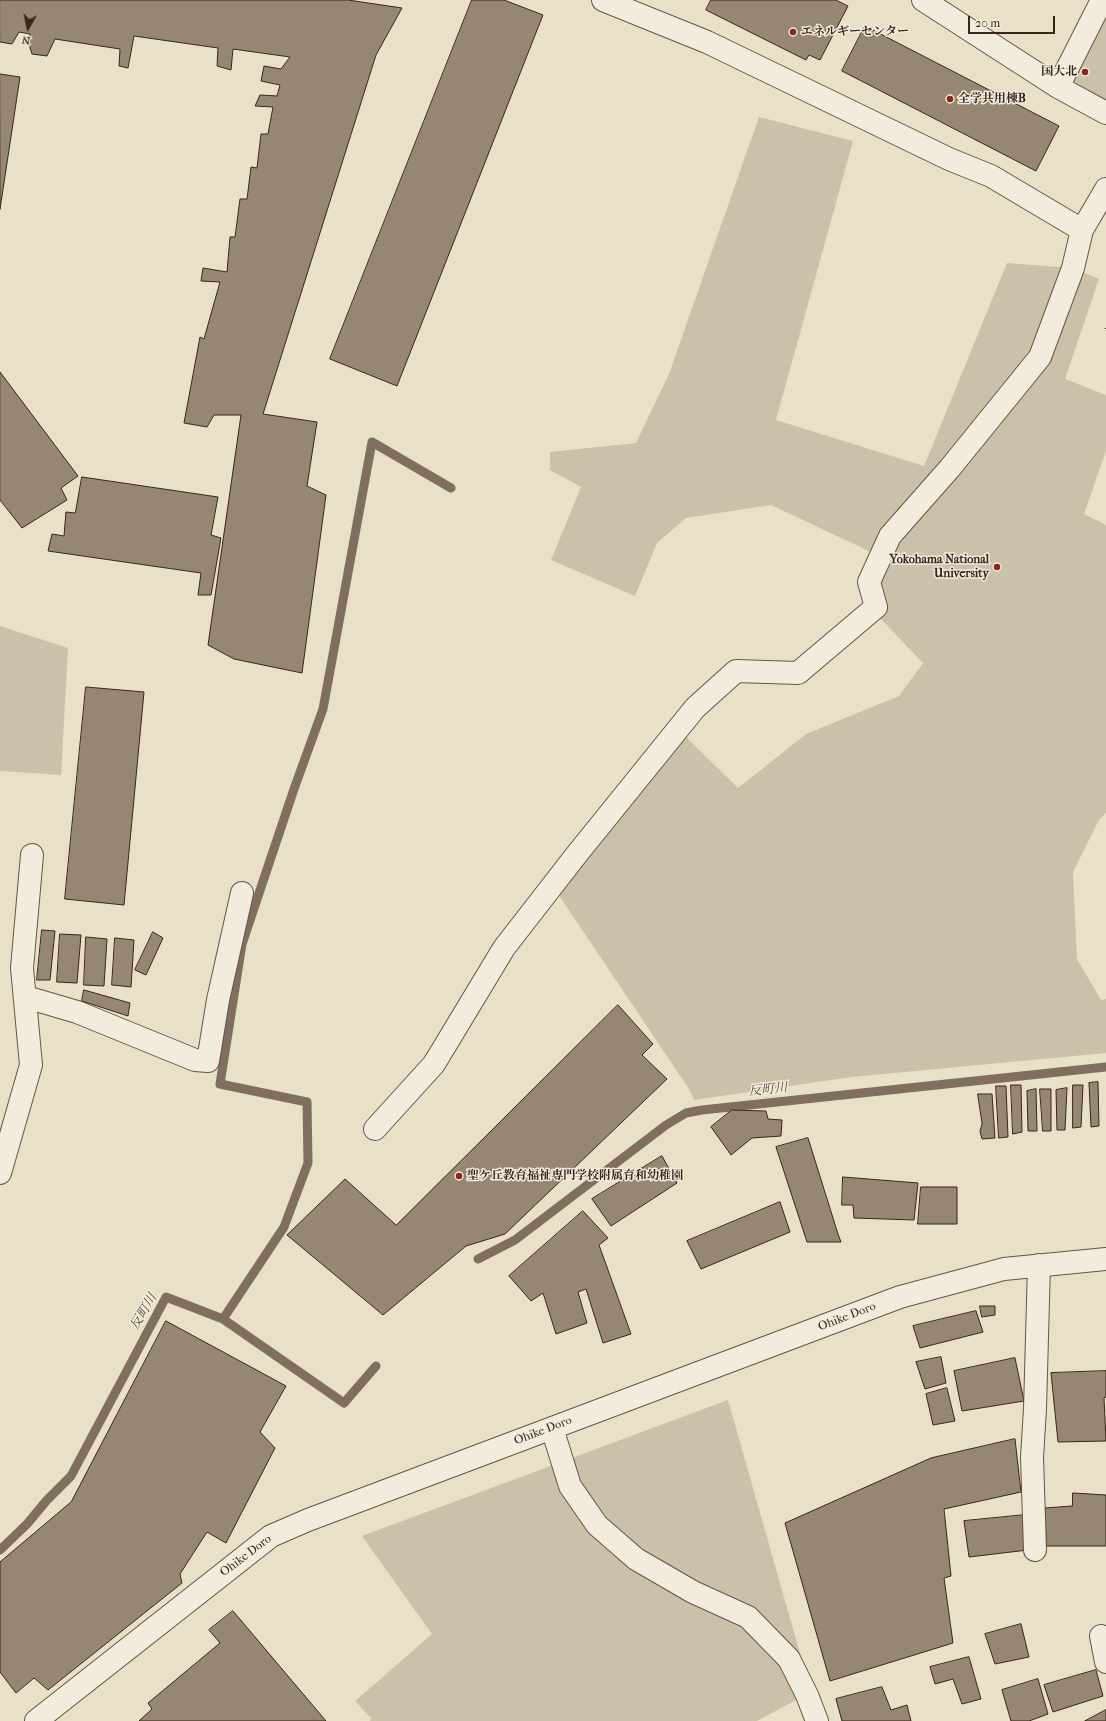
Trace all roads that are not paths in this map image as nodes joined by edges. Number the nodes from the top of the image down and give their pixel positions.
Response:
1 (603, 0) edge
2 (923, 0) edge
3 (1102, 0) edge
4 (1058, 88) junction
5 (1106, 113) edge
6 (1106, 189) edge
7 (1082, 230) junction
8 (32, 855) dead end
9 (242, 893) dead end
10 (26, 997) junction
11 (376, 1129) dead end
12 (0, 1173) edge
13 (1106, 1259) edge
14 (1039, 1265) junction
15 (552, 1428) junction
16 (1035, 1550) dead end
17 (1101, 1636) dead end
18 (1106, 1662) edge
19 (36, 1721) edge
20 (817, 1721) edge

1 - 7 street
2 - 4 street
3 - 4 street
4 - 5 street
6 - 7 street
7 - 11 street
8 - 10 street
9 - 10 street
10 - 12 street
13 - 14 street, Ohike Doro
14 - 15 street, Ohike Doro
14 - 16 street
15 - 19 street, Ohike Doro
15 - 20 street
17 - 18 street

